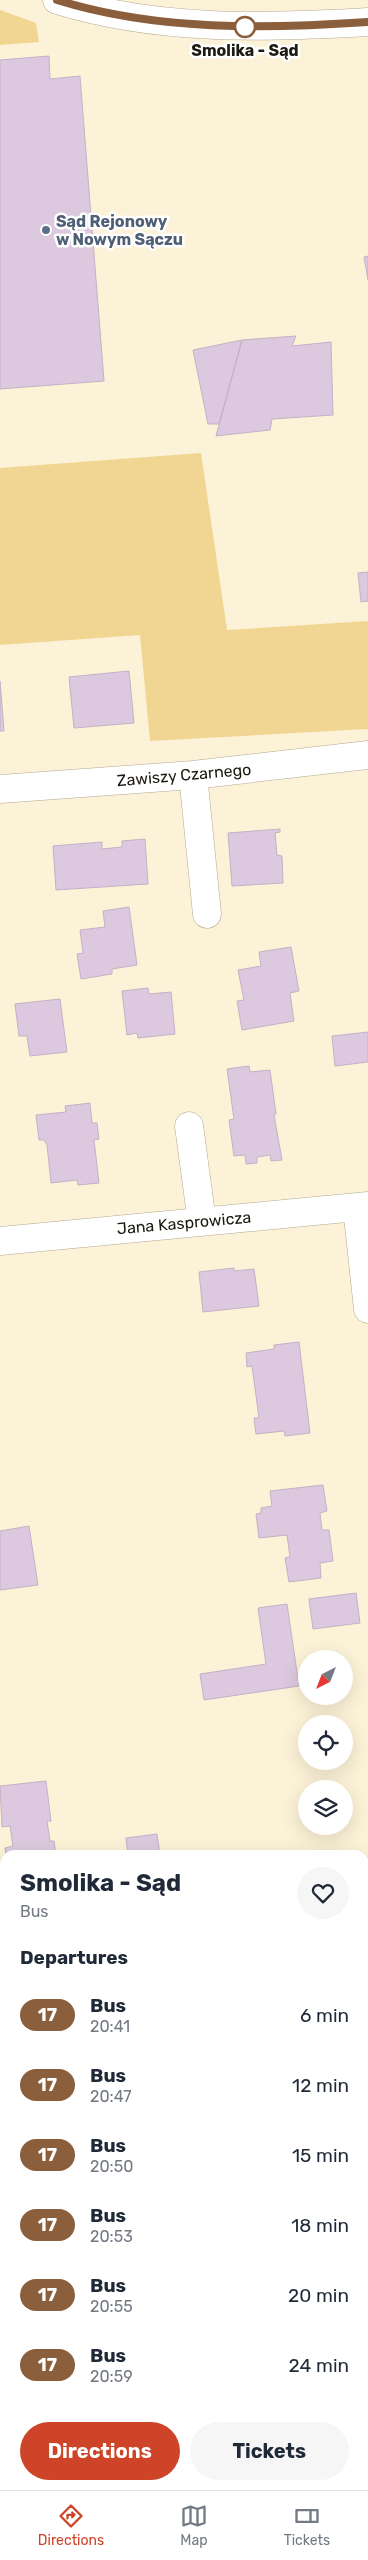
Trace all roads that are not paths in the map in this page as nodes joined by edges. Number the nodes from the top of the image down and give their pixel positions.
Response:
1 (57, 0) edge
2 (368, 22) edge
3 (368, 755) edge
4 (193, 776) junction
5 (0, 789) edge
6 (207, 914) dead end
7 (190, 1126) dead end
8 (362, 1206) edge
9 (202, 1222) junction
10 (0, 1241) edge
11 (368, 1309) edge

1 - 2 street
3 - 4 street, Zawiszy Czarnego
4 - 5 street, Zawiszy Czarnego
4 - 6 street
7 - 9 street
8 - 9 street, Jana Kasprowicza
8 - 11 street
9 - 10 street, Jana Kasprowicza

